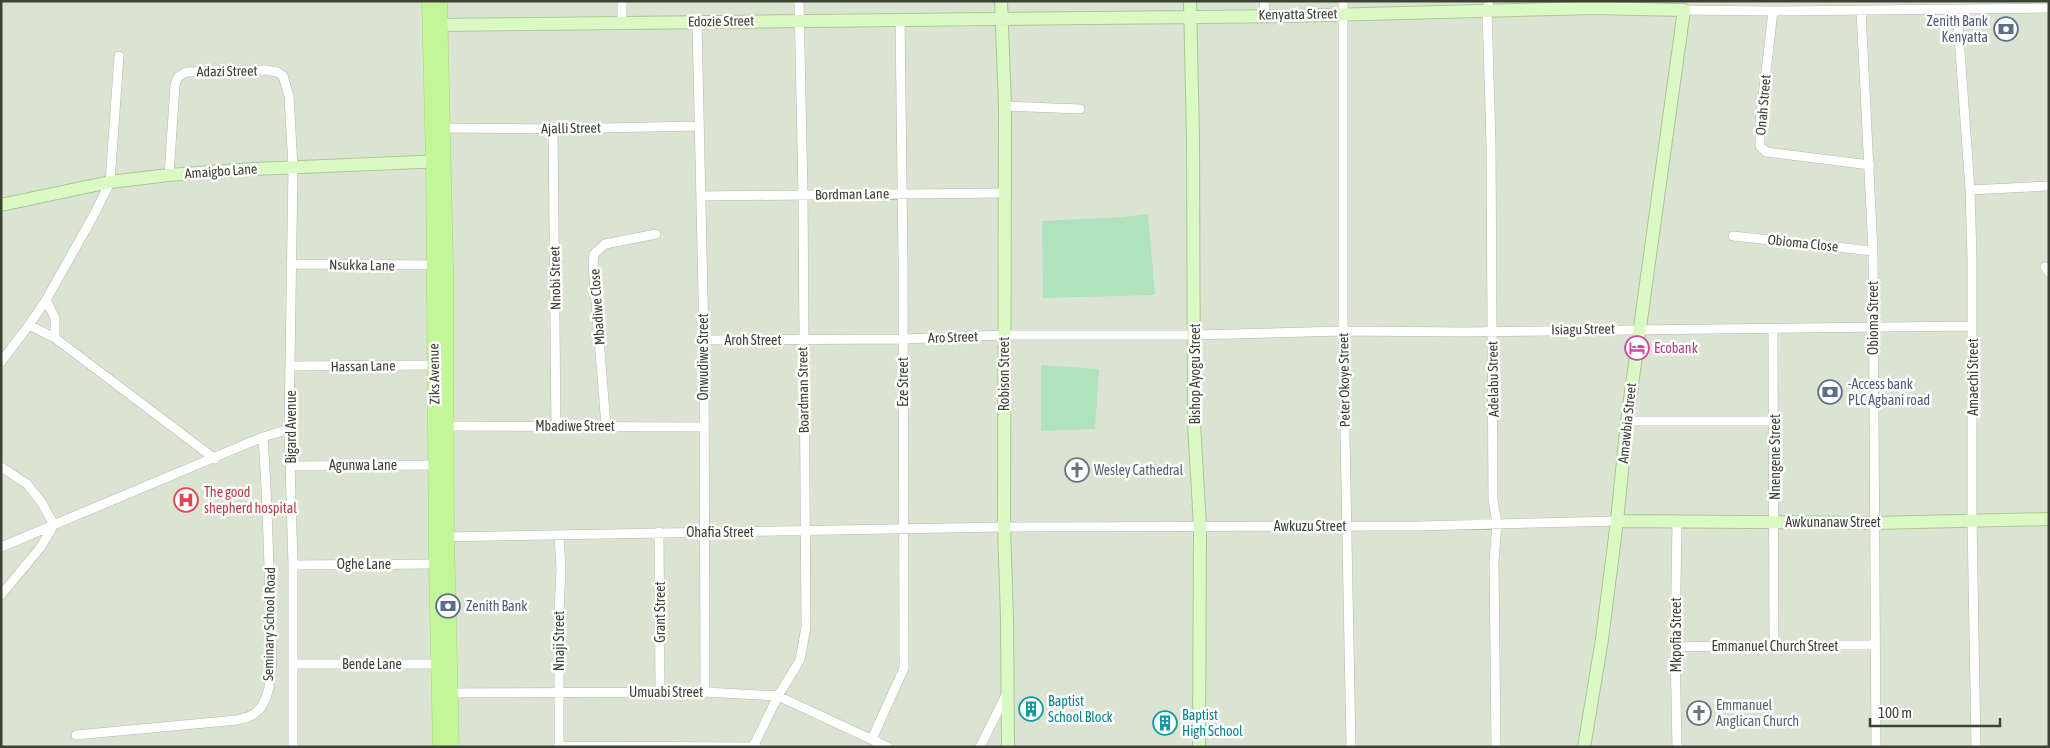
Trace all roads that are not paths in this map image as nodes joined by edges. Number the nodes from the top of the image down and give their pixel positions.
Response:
1 (430, 1) edge
2 (440, 1) edge
3 (622, 1) edge
4 (799, 1) edge
5 (1002, 1) edge
6 (1190, 1) edge
7 (1264, 1) edge
8 (1488, 6) edge
9 (1343, 8) edge
10 (2049, 8) edge
11 (1957, 9) junction
12 (1684, 10) junction
13 (1861, 10) junction
14 (1773, 11) junction
15 (1265, 15) junction
16 (1190, 16) junction
17 (1002, 18) junction
18 (900, 19) junction
19 (800, 20) junction
20 (622, 22) junction
21 (697, 22) junction
22 (435, 24) junction
23 (119, 56) dead end
24 (1005, 106) junction
25 (1080, 109) dead end
26 (699, 126) junction
27 (437, 128) junction
28 (553, 129) junction
29 (438, 161) junction
30 (1870, 165) junction
31 (293, 167) junction
32 (169, 175) junction
33 (110, 182) junction
34 (2049, 186) edge
35 (1970, 190) junction
36 (1003, 193) junction
37 (902, 194) junction
38 (803, 195) junction
39 (701, 196) junction
40 (1, 205) edge
41 (656, 234) dead end
42 (1733, 236) dead end
43 (1873, 251) junction
44 (291, 264) junction
45 (439, 265) junction
46 (46, 300) junction
47 (29, 326) junction
48 (1873, 326) junction
49 (1972, 326) junction
50 (1641, 328) junction
51 (1774, 329) junction
52 (1343, 331) junction
53 (1492, 331) junction
54 (1004, 335) junction
55 (1195, 335) junction
56 (55, 338) junction
57 (903, 339) junction
58 (704, 340) junction
59 (802, 340) junction
60 (1, 362) edge
61 (440, 365) junction
62 (291, 366) junction
63 (1627, 421) junction
64 (1775, 421) junction
65 (556, 426) junction
66 (606, 426) junction
67 (703, 426) junction
68 (441, 427) junction
69 (289, 429) junction
70 (263, 438) junction
71 (214, 459) junction
72 (441, 465) junction
73 (291, 466) junction
74 (1, 467) edge
75 (2049, 519) edge
76 (1972, 520) junction
77 (1617, 521) junction
78 (1677, 522) junction
79 (1775, 522) junction
80 (1874, 522) junction
81 (1497, 523) junction
82 (54, 525) junction
83 (1200, 526) junction
84 (1347, 526) junction
85 (1004, 527) junction
86 (903, 529) junction
87 (806, 531) junction
88 (659, 532) junction
89 (706, 532) junction
90 (559, 535) junction
91 (442, 537) junction
92 (1, 548) edge
93 (436, 564) junction
94 (293, 565) junction
95 (1, 595) edge
96 (1774, 645) junction
97 (1875, 645) junction
98 (1675, 647) junction
99 (293, 664) junction
100 (445, 665) junction
101 (1008, 691) junction
102 (660, 692) junction
103 (705, 692) junction
104 (445, 693) junction
105 (559, 693) junction
106 (778, 696) junction
107 (76, 735) dead end
108 (872, 739) junction
109 (559, 746) edge
110 (293, 747) edge
111 (440, 747) edge
112 (452, 747) edge
113 (755, 747) edge
114 (888, 747) edge
115 (980, 747) edge
116 (1008, 747) edge
117 (1199, 747) edge
118 (1350, 747) edge
119 (1496, 747) edge
120 (1584, 747) edge
121 (1677, 747) edge
122 (1876, 747) edge
123 (1976, 747) edge

1 - 22 main road, Ziks Avenue
2 - 22 main road, Ziks Avenue
3 - 20 street
4 - 19 street, Boardman Street
5 - 17 street, Robison Street
6 - 16 street, Bishop Ayogu Street
7 - 15 street
8 - 9 street, Kenyatta Street
8 - 12 street, Kenyatta Street
8 - 53 street, Adelabu Street
9 - 15 street, Kenyatta Street
9 - 52 street, Peter Okoye Street
10 - 11 street
11 - 13 street
11 - 35 street, Amaechi Street
12 - 14 street
12 - 50 street, Amawbia Street
13 - 14 street
13 - 30 street, Obioma Street
14 - 30 street, Onah Street
15 - 16 street, Kenyatta Street
16 - 17 street, Kenyatta Street
16 - 55 street, Bishop Ayogu Street
17 - 18 street, Edozie Street
17 - 24 street, Robison Street
18 - 19 street, Edozie Street
18 - 37 street, Eze Street
19 - 21 street, Edozie Street
19 - 38 street, Boardman Street
20 - 21 street, Edozie Street
20 - 22 street, Edozie Street
21 - 26 street, Onwudiwe Street
22 - 27 main road, Ziks Avenue
23 - 33 street
24 - 25 street
24 - 36 street, Robison Street
26 - 28 street, Ajalli Street
26 - 39 street, Onwudiwe Street
27 - 28 street, Ajalli Street
27 - 29 main road, Ziks Avenue
28 - 65 street, Nnobi Street
29 - 31 street, Amaigbo Lane
29 - 45 main road, Ziks Avenue
30 - 43 street, Obioma Street
31 - 32 street, Amaigbo Lane
31 - 32 street, Adazi Street
31 - 44 street, Bigard Avenue
32 - 33 street, Amaigbo Lane
33 - 40 street, Amaigbo Lane
33 - 46 street
34 - 35 street
35 - 49 street, Amaechi Street
36 - 37 street, Bordman Lane
36 - 54 street, Robison Street
37 - 38 street, Bordman Lane
37 - 57 street, Eze Street
38 - 39 street, Bordman Lane
38 - 59 street, Boardman Street
39 - 58 street, Onwudiwe Street
41 - 66 street, Mbadiwe Close
42 - 43 street, Obioma Close
43 - 48 street, Obioma Street
44 - 45 street, Nsukka Lane
44 - 62 street, Bigard Avenue
45 - 61 main road, Ziks Avenue
46 - 47 street
46 - 56 street
47 - 56 street
47 - 60 street
48 - 49 street, Isiagu Street
48 - 51 street, Isiagu Street
48 - 80 street, Obioma Street
49 - 76 street, Amaechi Street
50 - 51 street, Isiagu Street
50 - 53 street, Isiagu Street
50 - 63 street, Amawbia Street
51 - 64 street, Nnengene Street
52 - 53 street, Isiagu Street
52 - 55 street, Isiagu Street
52 - 84 street, Peter Okoye Street
53 - 81 street, Adelabu Street
54 - 55 street, Aro Street
54 - 57 street, Aro Street
54 - 85 street, Robison Street
55 - 83 street, Bishop Ayogu Street
56 - 71 street
57 - 59 street, Aro Street
57 - 86 street, Eze Street
58 - 59 street, Aroh Street
58 - 67 street, Onwudiwe Street
59 - 87 street, Boardman Street
61 - 62 street, Hassan Lane
61 - 68 main road, Ziks Avenue
62 - 69 street, Bigard Avenue
63 - 64 street
63 - 77 street, Amawbia Street
64 - 79 street, Nnengene Street
65 - 66 street, Mbadiwe Street
65 - 68 street, Mbadiwe Street
66 - 67 street, Mbadiwe Street
67 - 89 street, Onwudiwe Street
68 - 72 main road, Ziks Avenue
69 - 70 street
69 - 73 street, Bigard Avenue
70 - 71 street
70 - 107 street, Seminary School Road
71 - 82 street
72 - 73 street, Agunwa Lane
72 - 91 main road, Ziks Avenue
73 - 94 street, Bigard Avenue
74 - 82 street
75 - 76 street, Awkunanaw Street
76 - 80 street, Awkunanaw Street
76 - 123 street, Amaechi Street
77 - 78 street, Awkunanaw Street
77 - 81 street, Awkuzu Street
77 - 120 street, Amawbia Street
78 - 79 street, Awkunanaw Street
78 - 98 street, Mkpofia Street
79 - 80 street, Awkunanaw Street
79 - 96 street, Nnengene Street
80 - 97 street, Obioma Street
81 - 84 street, Awkuzu Street
81 - 119 street, Adelabu Street
82 - 92 street
82 - 95 street
83 - 84 street, Awkuzu Street
83 - 85 street, Awkuzu Street
83 - 117 street, Bishop Ayogu Street
84 - 118 street, Peter Okoye Street
85 - 86 street, Ohafia Street
85 - 101 street, Robison Street
86 - 87 street, Ohafia Street
86 - 108 street, Eze Street
87 - 89 street, Ohafia Street
87 - 106 street, Boardman Street
88 - 89 street, Ohafia Street
88 - 90 street, Ohafia Street
88 - 102 street, Grant Street
89 - 103 street, Onwudiwe Street
90 - 91 street, Ohafia Street
90 - 105 street, Nnaji Street
91 - 93 main road, Ziks Avenue
91 - 100 main road, Ziks Avenue
93 - 94 street, Oghe Lane
93 - 100 main road, Ziks Avenue
94 - 99 street, Bigard Avenue
96 - 97 street, Emmanuel Church Street
96 - 98 street, Emmanuel Church Street
97 - 122 street, Obioma Street
98 - 121 street, Mkpofia Street
99 - 100 street, Bende Lane
99 - 110 street, Bigard Avenue
100 - 104 main road, Ziks Avenue
101 - 115 street
101 - 116 street, Robison Street
102 - 103 street, Umuabi Street
102 - 105 street, Umuabi Street
103 - 106 street, Umuabi Street
104 - 105 street, Umuabi Street
104 - 111 main road, Ziks Avenue
104 - 112 main road, Ziks Avenue
105 - 109 street, Nnaji Street
106 - 108 street, Umuabi Street
106 - 113 street, Boardman Street
108 - 114 street, Umuabi Street
109 - 113 street

